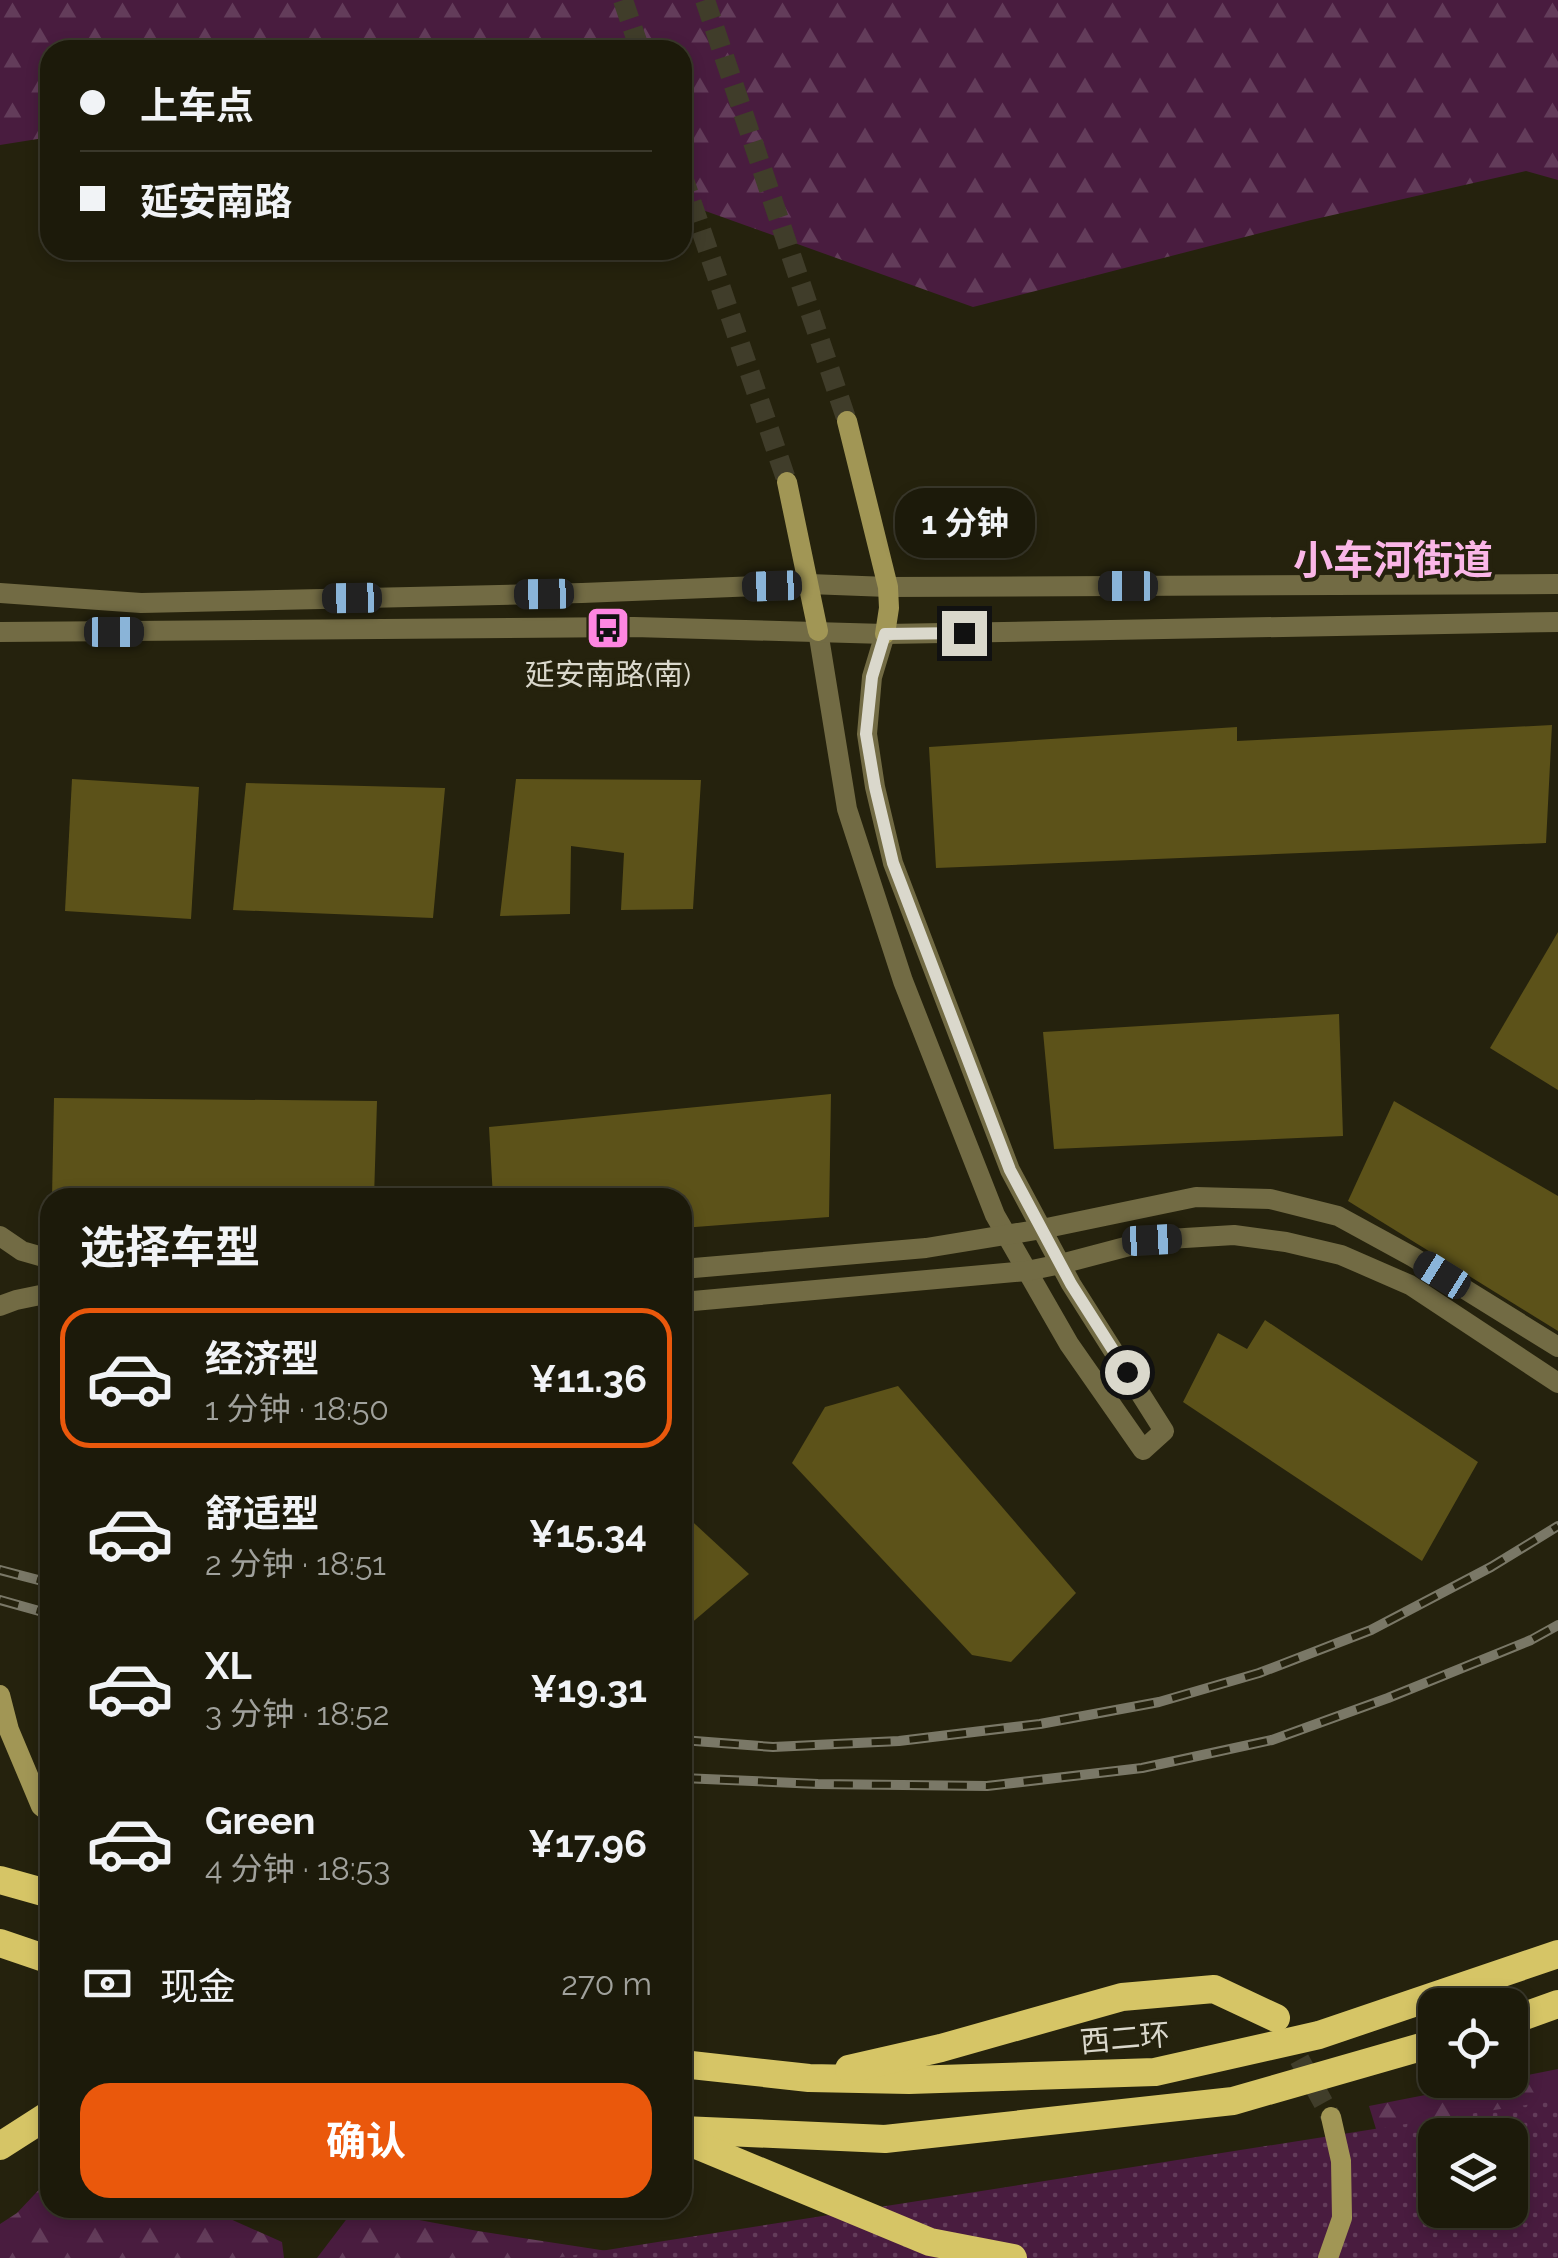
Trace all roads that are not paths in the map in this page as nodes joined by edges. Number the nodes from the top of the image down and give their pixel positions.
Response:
1 (847, 420) tunnel mouth
2 (787, 482) tunnel mouth
3 (809, 584) junction
4 (1558, 584) edge
5 (888, 587) junction
6 (0, 592) edge
7 (1558, 622) edge
8 (818, 631) junction
9 (0, 632) edge
10 (885, 634) junction
11 (1042, 1229) junction
12 (1007, 1235) junction
13 (0, 1236) edge
14 (40, 1256) edge
15 (1061, 1264) junction
16 (692, 1268) edge
17 (1027, 1271) junction
18 (40, 1294) edge
19 (692, 1301) edge
20 (0, 1306) edge
21 (1558, 1347) edge
22 (1558, 1382) edge
23 (0, 1695) edge
24 (40, 1804) edge
25 (0, 1880) edge
26 (40, 1891) edge
27 (0, 1943) edge
28 (1558, 1954) edge
29 (40, 1957) edge
30 (1558, 2004) edge
31 (1528, 2015) edge
32 (1276, 2018) tunnel mouth
33 (1418, 2049) edge
34 (692, 2065) edge
35 (809, 2078) junction
36 (1331, 2117) tunnel mouth
37 (40, 2120) edge
38 (692, 2130) edge
39 (692, 2143) edge
40 (0, 2146) edge
41 (1013, 2258) edge
42 (1328, 2258) edge

1 - 5 main road
2 - 3 main road
3 - 5 street
3 - 6 street
3 - 8 main road
4 - 5 street
5 - 10 main road
7 - 10 street
8 - 9 street
8 - 10 street
8 - 12 street
10 - 11 street
11 - 12 street
11 - 15 street
11 - 21 street
12 - 16 street
12 - 17 street
13 - 14 street
15 - 17 street
15 - 17 street
15 - 22 street
17 - 19 street
18 - 20 street
23 - 24 main road
25 - 26 highway
27 - 29 highway
28 - 35 highway, 西二环
30 - 31 highway
32 - 35 highway
33 - 38 highway
34 - 35 highway, 西二环
36 - 42 main road
37 - 40 highway
39 - 41 highway

